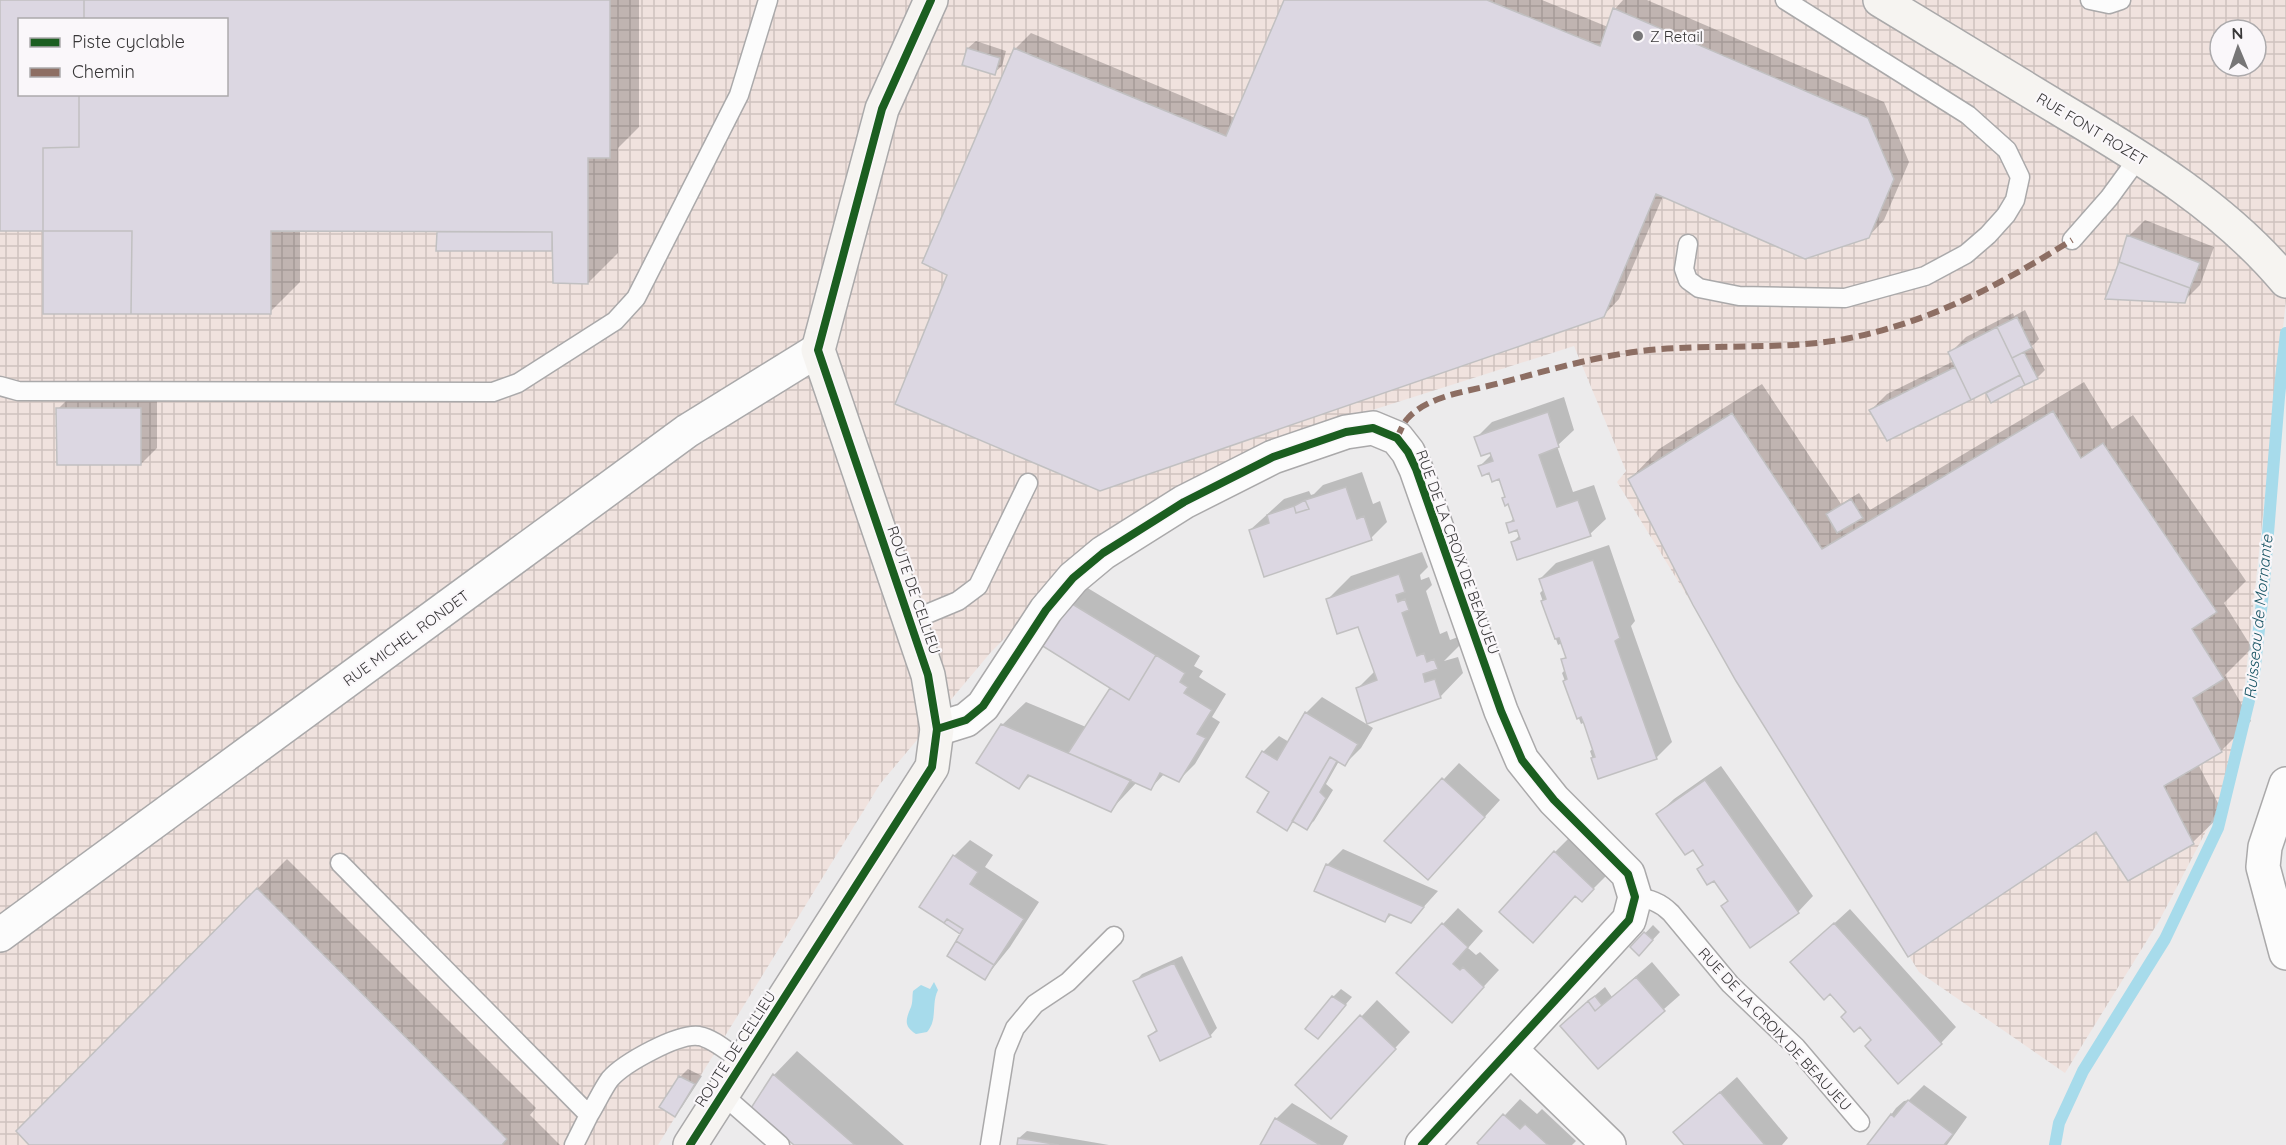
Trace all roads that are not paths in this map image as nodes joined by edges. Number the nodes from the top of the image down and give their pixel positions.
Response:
1 (768, 0) edge
2 (931, 0) edge
3 (1785, 0) edge
4 (1880, 0) edge
5 (2090, 0) edge
6 (2121, 0) edge
7 (2139, 157) junction
8 (2072, 240) dead end
9 (1688, 244) dead end
10 (2283, 278) edge
11 (818, 350) junction
12 (0, 386) edge
13 (1028, 483) dead end
14 (910, 621) junction
15 (937, 729) junction
16 (2286, 784) edge
17 (340, 863) dead end
18 (1635, 897) junction
19 (2, 929) edge
20 (1114, 936) dead end
21 (2286, 953) edge
22 (1511, 1050) junction
23 (743, 1062) junction
24 (722, 1094) junction
25 (589, 1115) junction
26 (1860, 1122) dead end
27 (574, 1145) edge
28 (690, 1145) edge
29 (780, 1145) edge
30 (990, 1145) edge
31 (1422, 1145) edge
32 (1609, 1145) edge

1 - 12 lane
2 - 11 street
3 - 9 lane
4 - 7 street, RUE FONT ROZET
5 - 6 lane
7 - 8 lane
7 - 10 street, RUE FONT ROZET
11 - 14 street, ROUTE DE CELLIEU
11 - 19 street, RUE MICHEL RONDET
13 - 14 lane
14 - 15 street, ROUTE DE CELLIEU
15 - 18 street, RUE DE LA CROIX DE BEAUJEU
15 - 23 street, ROUTE DE CELLIEU
16 - 21 street
17 - 25 lane
18 - 22 street
18 - 26 lane, RUE DE LA CROIX DE BEAUJEU
20 - 30 lane
22 - 31 street
22 - 32 street
23 - 24 street, ROUTE DE CELLIEU
23 - 25 lane
24 - 28 street, ROUTE DE CELLIEU
24 - 29 lane, ROUTE DE CELLIEU
25 - 27 lane

